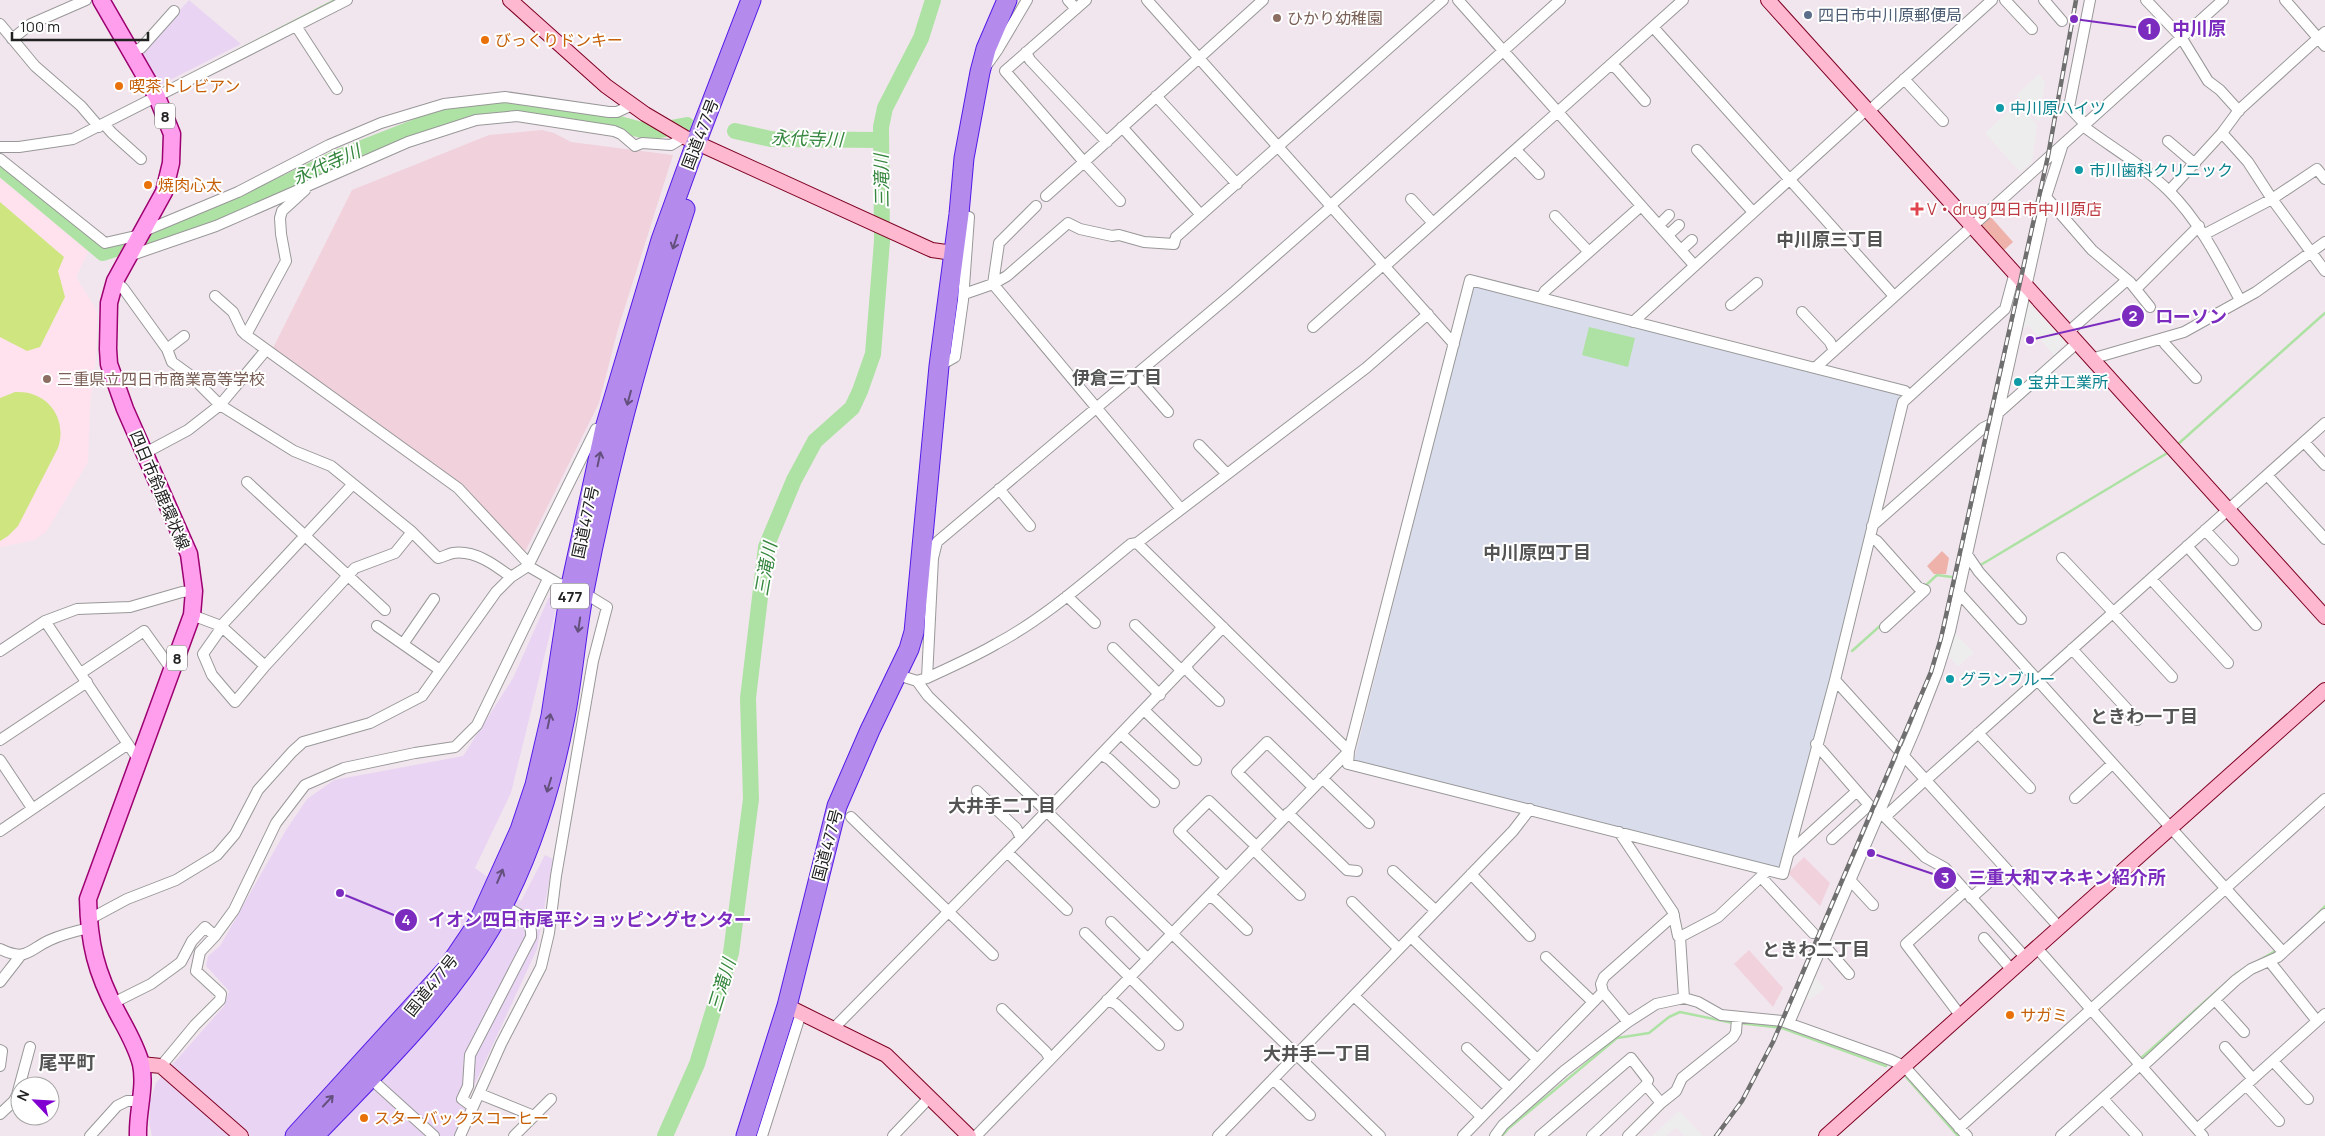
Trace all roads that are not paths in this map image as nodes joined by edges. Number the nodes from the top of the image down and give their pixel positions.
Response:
1 (86, 0) edge
2 (101, 0) edge
3 (347, 0) edge
4 (510, 0) edge
5 (751, 0) edge
6 (765, 0) edge
7 (1007, 0) edge
8 (1027, 0) edge
9 (1068, 0) edge
10 (1086, 0) edge
11 (1147, 0) edge
12 (1263, 0) edge
13 (1443, 0) edge
14 (1458, 0) edge
15 (1560, 0) edge
16 (1683, 0) edge
17 (1768, 0) edge
18 (1976, 0) edge
19 (1992, 0) edge
20 (2005, 0) edge
21 (2044, 0) edge
22 (2090, 0) edge
23 (2146, 0) edge
24 (2223, 0) edge
25 (2285, 0) edge
26 (1983, 8) junction
27 (1076, 9) junction
28 (174, 11) dead end
29 (2062, 21) dead end
30 (0, 24) edge
31 (296, 26) junction
32 (1652, 27) junction
33 (2032, 29) dead end
34 (2180, 37) junction
35 (12, 38) junction
36 (2323, 39) edge
37 (131, 52) junction
38 (1026, 52) junction
39 (1503, 52) junction
40 (1199, 58) junction
41 (1610, 65) junction
42 (980, 72) junction
43 (1904, 79) junction
44 (337, 89) dead end
45 (1156, 96) junction
46 (157, 98) junction
47 (1645, 101) dead end
48 (632, 105) junction
49 (1868, 110) junction
50 (2239, 112) junction
51 (1558, 113) junction
52 (1943, 120) dead end
53 (102, 125) junction
54 (2084, 125) junction
55 (1122, 128) junction
56 (2222, 133) junction
57 (2168, 141) dead end
58 (1107, 142) junction
59 (698, 144) junction
60 (2062, 146) junction
61 (0, 147) edge
62 (1278, 147) junction
63 (1516, 150) junction
64 (1698, 150) dead end
65 (0, 159) edge
66 (141, 159) dead end
67 (1084, 162) junction
68 (2195, 164) junction
69 (1539, 174) dead end
70 (2325, 179) edge
71 (1789, 180) junction
72 (311, 184) junction
73 (1237, 184) junction
74 (2169, 191) junction
75 (1046, 196) dead end
76 (2046, 197) junction
77 (2272, 198) junction
78 (1411, 199) dead end
79 (1120, 201) dead end
80 (1332, 205) junction
81 (1036, 206) dead end
82 (1641, 206) junction
83 (1753, 212) junction
84 (958, 214) junction
85 (1202, 215) junction
86 (1669, 215) dead end
87 (1555, 216) dead end
88 (1434, 223) junction
89 (1659, 225) junction
90 (1679, 225) dead end
91 (1972, 225) junction
92 (2202, 230) junction
93 (1668, 235) junction
94 (1692, 240) dead end
95 (136, 242) junction
96 (2325, 242) edge
97 (1681, 250) junction
98 (1589, 252) junction
99 (2311, 252) junction
100 (953, 253) junction
101 (1385, 265) junction
102 (1694, 265) junction
103 (2325, 271) edge
104 (2015, 272) junction
105 (2127, 280) junction
106 (116, 281) junction
107 (1757, 283) dead end
108 (993, 284) junction
109 (2026, 287) junction
110 (2136, 289) junction
111 (964, 294) junction
112 (216, 296) dead end
113 (1894, 296) junction
114 (1541, 298) junction
115 (2240, 300) junction
116 (1731, 305) dead end
117 (2150, 307) dead end
118 (1802, 312) dead end
119 (1428, 314) junction
120 (1633, 322) junction
121 (1313, 327) dead end
122 (246, 335) junction
123 (184, 336) dead end
124 (2072, 338) junction
125 (2163, 338) junction
126 (1454, 344) junction
127 (167, 349) junction
128 (266, 350) junction
129 (1834, 351) junction
130 (2091, 359) junction
131 (938, 366) junction
132 (1815, 368) junction
133 (1134, 376) junction
134 (2196, 378) dead end
135 (1909, 396) junction
136 (220, 406) junction
137 (1096, 407) junction
138 (1168, 412) dead end
139 (1998, 414) junction
140 (2325, 423) edge
141 (605, 428) junction
142 (2304, 442) junction
143 (1199, 445) dead end
144 (145, 453) junction
145 (2325, 465) edge
146 (1226, 473) junction
147 (2267, 475) junction
148 (247, 482) dead end
149 (353, 484) junction
150 (999, 489) junction
151 (1181, 509) junction
152 (2228, 510) junction
153 (1030, 526) dead end
154 (1872, 526) junction
155 (2205, 530) junction
156 (412, 532) junction
157 (306, 536) junction
158 (1870, 537) junction
159 (2325, 539) edge
160 (1137, 543) junction
161 (2187, 546) junction
162 (1966, 553) junction
163 (2062, 558) dead end
164 (2233, 560) dead end
165 (528, 565) junction
166 (348, 575) junction
167 (511, 577) junction
168 (548, 579) junction
169 (2151, 579) junction
170 (577, 589) junction
171 (194, 592) junction
172 (1958, 592) junction
173 (1067, 596) junction
174 (434, 599) dead end
175 (385, 610) dead end
176 (2113, 613) junction
177 (192, 615) junction
178 (2325, 616) edge
179 (2021, 619) dead end
180 (45, 621) junction
181 (1095, 623) dead end
182 (1135, 625) dead end
183 (2256, 625) dead end
184 (377, 626) dead end
185 (221, 627) junction
186 (1223, 627) junction
187 (1885, 627) dead end
188 (403, 644) junction
189 (1113, 648) dead end
190 (2072, 649) junction
191 (0, 651) edge
192 (2228, 663) dead end
193 (265, 666) junction
194 (1184, 669) junction
195 (172, 670) junction
196 (440, 670) junction
197 (898, 676) junction
198 (84, 677) junction
199 (2172, 677) dead end
200 (927, 678) junction
201 (1834, 680) junction
202 (917, 681) junction
203 (2037, 681) junction
204 (2325, 690) edge
205 (1160, 695) junction
206 (1219, 701) dead end
207 (1144, 710) junction
208 (2137, 720) dead end
209 (1978, 733) junction
210 (1121, 734) junction
211 (0, 740) edge
212 (128, 744) junction
213 (1816, 744) junction
214 (1349, 751) junction
215 (1101, 755) junction
216 (1903, 755) junction
217 (138, 759) junction
218 (0, 760) edge
219 (1196, 760) dead end
220 (2112, 764) junction
221 (1322, 778) junction
222 (1925, 780) junction
223 (1174, 783) dead end
224 (1314, 787) junction
225 (2030, 788) dead end
226 (977, 791) dead end
227 (1858, 791) junction
228 (2075, 798) dead end
229 (2325, 799) edge
230 (1154, 802) dead end
231 (32, 808) junction
232 (1530, 809) junction
233 (1047, 811) junction
234 (1883, 814) junction
235 (1286, 815) junction
236 (851, 817) dead end
237 (1369, 823) dead end
238 (2169, 828) junction
239 (0, 831) edge
240 (1619, 832) junction
241 (1021, 838) junction
242 (1832, 839) dead end
243 (1254, 847) junction
244 (1007, 852) junction
245 (1788, 853) junction
246 (2005, 868) junction
247 (1357, 871) dead end
248 (1393, 872) dead end
249 (1471, 874) junction
250 (1764, 874) junction
251 (1226, 877) junction
252 (1850, 880) junction
253 (2225, 889) junction
254 (1968, 894) junction
255 (1300, 895) dead end
256 (1209, 896) junction
257 (496, 902) junction
258 (1352, 902) dead end
259 (1873, 905) dead end
260 (1067, 910) dead end
261 (1435, 910) junction
262 (948, 912) junction
263 (2325, 914) edge
264 (1674, 915) junction
265 (1111, 922) dead end
266 (89, 924) junction
267 (2059, 927) junction
268 (1247, 930) dead end
269 (1085, 933) dead end
270 (1813, 934) dead end
271 (1172, 935) junction
272 (215, 936) junction
273 (1411, 936) junction
274 (1530, 936) dead end
275 (1680, 937) junction
276 (1984, 938) dead end
277 (1823, 944) junction
278 (2036, 947) junction
279 (0, 949) edge
280 (1399, 949) junction
281 (2281, 949) junction
282 (21, 955) junction
283 (993, 955) dead end
284 (2025, 957) junction
285 (1546, 958) dead end
286 (1148, 959) junction
287 (2270, 962) junction
288 (2011, 970) junction
289 (1850, 974) dead end
290 (1129, 977) junction
291 (0, 982) edge
292 (1603, 992) junction
293 (1354, 996) junction
294 (1684, 998) junction
295 (1107, 1000) junction
296 (2215, 1000) junction
297 (1593, 1002) junction
298 (113, 1003) junction
299 (794, 1009) junction
300 (1002, 1009) dead end
301 (2091, 1009) junction
302 (1960, 1015) junction
303 (2321, 1018) edge
304 (1628, 1022) junction
305 (1737, 1022) junction
306 (1788, 1024) junction
307 (1178, 1025) dead end
308 (832, 1030) junction
309 (2244, 1032) dead end
310 (1159, 1045) dead end
311 (30, 1047) dead end
312 (1467, 1048) dead end
313 (2225, 1048) dead end
314 (0, 1050) edge
315 (1297, 1054) junction
316 (1050, 1059) junction
317 (1537, 1059) junction
318 (2273, 1061) junction
319 (2140, 1063) junction
320 (141, 1064) junction
321 (0, 1066) edge
322 (161, 1066) junction
323 (1904, 1066) junction
324 (370, 1078) junction
325 (1273, 1079) junction
326 (2249, 1082) junction
327 (1646, 1085) junction
328 (1509, 1088) junction
329 (480, 1094) junction
330 (930, 1098) junction
331 (551, 1099) dead end
332 (2103, 1099) junction
333 (2308, 1099) dead end
334 (140, 1102) junction
335 (1661, 1103) junction
336 (474, 1107) junction
337 (0, 1114) edge
338 (1310, 1115) dead end
339 (534, 1116) junction
340 (1481, 1116) junction
341 (2279, 1121) dead end
342 (1959, 1128) junction
343 (2199, 1133) edge
344 (1375, 1135) edge
345 (90, 1136) edge
346 (138, 1136) edge
347 (241, 1136) edge
348 (295, 1136) edge
349 (314, 1136) edge
350 (434, 1136) edge
351 (460, 1136) edge
352 (514, 1136) edge
353 (746, 1136) edge
354 (762, 1136) edge
355 (892, 1136) edge
356 (969, 1136) edge
357 (976, 1136) edge
358 (1218, 1136) edge
359 (1463, 1136) edge
360 (1495, 1136) edge
361 (1540, 1136) edge
362 (1592, 1136) edge
363 (1628, 1136) edge
364 (1826, 1136) edge
365 (1967, 1136) edge
366 (2061, 1136) edge
367 (2137, 1136) edge

1 - 35 street
2 - 37 main road, 四日市鈴鹿環状線 / 8
3 - 31 street
4 - 48 street
5 - 59 highway, 国道477号 / 477
6 - 59 highway, 国道477号 / 477
7 - 42 highway, 国道477号
8 - 42 street
9 - 27 street
10 - 27 street
11 - 40 street
12 - 40 street
13 - 62 street
14 - 39 street
15 - 39 street
16 - 32 street
17 - 49 street
18 - 26 street
19 - 26 street
20 - 33 street
21 - 29 street
22 - 54 street
23 - 34 street
24 - 34 street
25 - 36 street
26 - 43 street
27 - 38 street
28 - 37 street
30 - 35 street
31 - 44 street
31 - 46 street
32 - 41 street
32 - 71 street
34 - 50 street
34 - 54 street
35 - 53 street
36 - 50 street
37 - 46 main road, 四日市鈴鹿環状線 / 8
38 - 58 street
38 - 67 street
39 - 51 street
39 - 80 street
40 - 45 street
40 - 62 street
41 - 47 street
41 - 51 street
42 - 84 highway, 国道477号
43 - 49 street
43 - 52 street
45 - 55 street
45 - 73 street
46 - 53 street
46 - 95 main road, 四日市鈴鹿環状線 / 8
48 - 59 street
48 - 95 street
49 - 71 street
49 - 91 street
50 - 56 street
51 - 63 street
51 - 82 street
53 - 61 street
53 - 66 street
54 - 60 street
54 - 74 street
55 - 58 street
55 - 85 street
56 - 68 street
56 - 77 street
57 - 68 street
58 - 67 street
59 - 72 street
59 - 100 street
59 - 141 highway, 国道477号 / 477
59 -> 170 highway, 国道477号 / 477
60 - 76 street
60 - 91 street
62 - 73 street
62 - 80 street
63 - 69 street
63 - 88 street
64 - 83 street
65 - 95 street
67 - 75 street
67 - 79 street
68 - 74 street
70 - 77 street
71 - 83 street
71 - 113 street
72 - 95 street
72 - 122 street
73 - 85 street
74 - 92 street
76 - 105 street
76 - 109 street
77 - 92 street
77 - 99 street
78 - 88 street
80 - 101 street
80 - 133 street
81 - 108 street
82 - 89 street
82 - 98 street
83 - 102 street
84 - 100 highway, 国道477号
84 - 111 street
85 - 108 street
86 - 89 street
87 - 98 street
88 - 101 street
89 - 93 street
90 - 93 street
91 - 104 street
91 - 113 street
92 - 110 street
92 - 115 street
93 - 97 street
94 - 97 street
95 - 106 main road, 四日市鈴鹿環状線 / 8
96 - 99 street
97 - 102 street
98 - 114 street
99 - 103 street
99 - 115 street
100 - 131 highway, 国道477号
101 - 119 street
101 - 121 street
102 - 120 street
104 - 109 street
104 - 135 street
105 - 110 street
105 - 124 street
106 - 127 street
106 - 144 main road, 四日市鈴鹿環状線 / 8
107 - 116 street
108 - 111 street
108 - 137 street
109 - 124 street
109 - 139 street
110 - 117 street
111 - 131 street
112 - 122 street
113 - 129 street
114 - 120 street
114 - 126 street
115 - 125 street
118 - 129 street
119 - 126 street
119 - 146 street
120 - 132 street
122 - 128 street
123 - 127 street
124 - 130 street
124 - 139 street
125 - 130 street
125 - 134 street
126 - 214 street
127 - 136 street
128 - 136 street
128 - 165 street
129 - 132 street
130 - 152 street
131 - 197 highway, 国道477号
132 - 135 street
133 - 137 street
133 - 138 street
135 - 154 street
136 - 144 street
136 - 149 street
137 - 150 street
137 - 151 street
139 - 154 street
139 - 162 street
140 - 142 street
141 - 165 street
170 -> 141 highway, 国道477号 / 477
142 - 145 street
142 - 147 street
143 - 146 street
144 - 171 main road, 四日市鈴鹿環状線 / 8
146 - 151 street
147 - 152 street
147 - 159 street
148 - 157 street
149 - 156 street
149 - 157 street
150 - 153 street
150 - 200 street
151 - 160 street
152 - 155 street
152 - 178 street
154 - 158 street
155 - 161 street
155 - 164 street
156 - 166 street
156 - 167 street
157 - 166 street
157 - 185 street
158 - 187 street
158 - 201 street
160 - 173 street
160 - 186 street
161 - 169 street
161 - 183 street
162 - 172 street
162 - 179 street
163 - 176 street
165 - 167 street
165 - 168 street
166 - 175 street
166 - 193 street
167 - 196 street
168 - 170 street
168 - 272 street
169 - 176 street
169 - 192 street
170 - 257 highway, 国道477号 / 477
170 - 329 street
171 - 177 main road, 四日市鈴鹿環状線 / 8
171 - 180 street
172 - 203 street
172 - 216 street
173 - 181 street
173 - 200 street
174 - 188 street
176 - 190 street
176 - 199 street
177 - 185 street
177 - 195 main road, 四日市鈴鹿環状線 / 8
180 - 191 street
180 - 198 street
182 - 194 street
184 - 188 street
185 - 193 street
185 - 193 street
186 - 194 street
186 - 214 street
188 - 196 street
189 - 205 street
190 - 203 street
190 - 208 street
194 - 205 street
194 - 206 street
195 - 198 street
195 - 217 main road, 四日市鈴鹿環状線 / 8
196 - 266 street
197 - 202 street
197 - 299 highway, 国道477号
198 - 211 street
198 - 212 street
200 - 202 street
201 - 213 street
201 - 216 street
202 - 233 street
203 - 209 street
203 - 220 street
204 - 238 street
205 - 207 street
207 - 210 street
207 - 219 street
209 - 222 street
209 - 225 street
210 - 215 street
210 - 223 street
212 - 217 street
212 - 231 street
213 - 227 street
213 - 245 street
214 - 221 street
214 - 232 street
215 - 230 street
215 - 233 street
216 - 222 street
216 - 234 street
217 - 266 main road, 四日市鈴鹿環状線 / 8
218 - 231 street
220 - 228 street
220 - 238 street
221 - 224 street
221 - 237 street
222 - 234 street
222 - 246 street
224 - 235 street
224 - 235 street
226 - 241 street
227 - 242 street
227 - 245 street
229 - 253 street
231 - 239 street
232 - 240 street
232 - 249 street
233 - 241 street
233 - 271 street
234 - 252 street
234 - 254 street
235 - 243 street
235 - 247 street
236 - 262 street
238 - 253 street
238 - 267 street
240 - 250 street
240 - 264 street
241 - 244 street
243 - 251 street
243 - 251 street
243 - 255 street
244 - 260 street
244 - 262 street
245 - 250 street
246 - 254 street
246 - 267 street
248 - 261 street
249 - 261 street
249 - 274 street
250 - 270 street
250 - 275 street
251 - 256 street
252 - 259 street
252 - 277 street
253 - 281 street
253 - 301 street
254 - 284 street
254 - 302 street
256 - 268 street
256 - 271 street
257 - 324 highway, 国道477号 / 477
257 - 336 street
348 -> 257 highway, 国道477号 / 477
258 - 280 street
261 - 273 street
262 - 283 street
262 - 308 street
263 - 281 street
264 - 275 street
264 - 292 street
265 - 286 street
266 - 282 street
266 - 298 main road, 四日市鈴鹿環状線 / 8
267 - 278 street
269 - 290 street
271 - 286 street
271 - 315 street
272 - 298 street
272 - 322 street
273 - 280 street
273 - 317 street
275 - 294 street
276 - 288 street
277 - 289 street
277 - 306 street
278 - 284 street
278 - 301 street
279 - 282 street
280 - 293 street
281 - 287 street
282 - 291 street
284 - 288 street
285 - 297 street
286 - 290 street
287 - 296 street
287 - 303 street
288 - 302 street
290 - 295 street
290 - 307 street
292 - 297 street
292 - 304 street
293 - 315 street
293 - 340 street
294 - 304 street
294 - 305 street
295 - 310 street
295 - 316 street
296 - 309 street
296 - 319 street
297 - 317 street
298 - 320 main road, 四日市鈴鹿環状線 / 8
299 - 308 street
299 - 353 highway, 国道477号
299 - 354 street
300 - 316 street
301 - 319 street
301 - 342 street
302 - 323 street
303 - 318 street
304 - 360 street
305 - 306 street
305 - 335 street
306 - 323 street
308 - 330 street
311 - 337 street
312 - 328 street
313 - 326 street
314 - 321 street
315 - 325 street
315 - 344 street
316 - 357 street
317 - 328 street
318 - 326 street
318 - 333 street
319 - 332 street
319 - 343 street
320 - 322 street
320 - 334 main road, 四日市鈴鹿環状線 / 8
322 - 347 street
323 - 342 street
323 - 364 street
324 - 349 highway, 国道477号 / 477
324 - 350 street
325 - 338 street
325 - 358 street
326 - 341 street
326 - 343 street
327 - 335 street
327 - 361 street
327 - 362 street
328 - 340 street
329 - 336 street
329 - 339 street
330 - 355 street
330 - 356 street
331 - 339 street
332 - 366 street
332 - 367 street
334 - 345 street
334 - 346 main road, 四日市鈴鹿環状線 / 8
335 - 363 street
336 - 351 street
339 - 352 street
340 - 359 street
342 - 365 street

